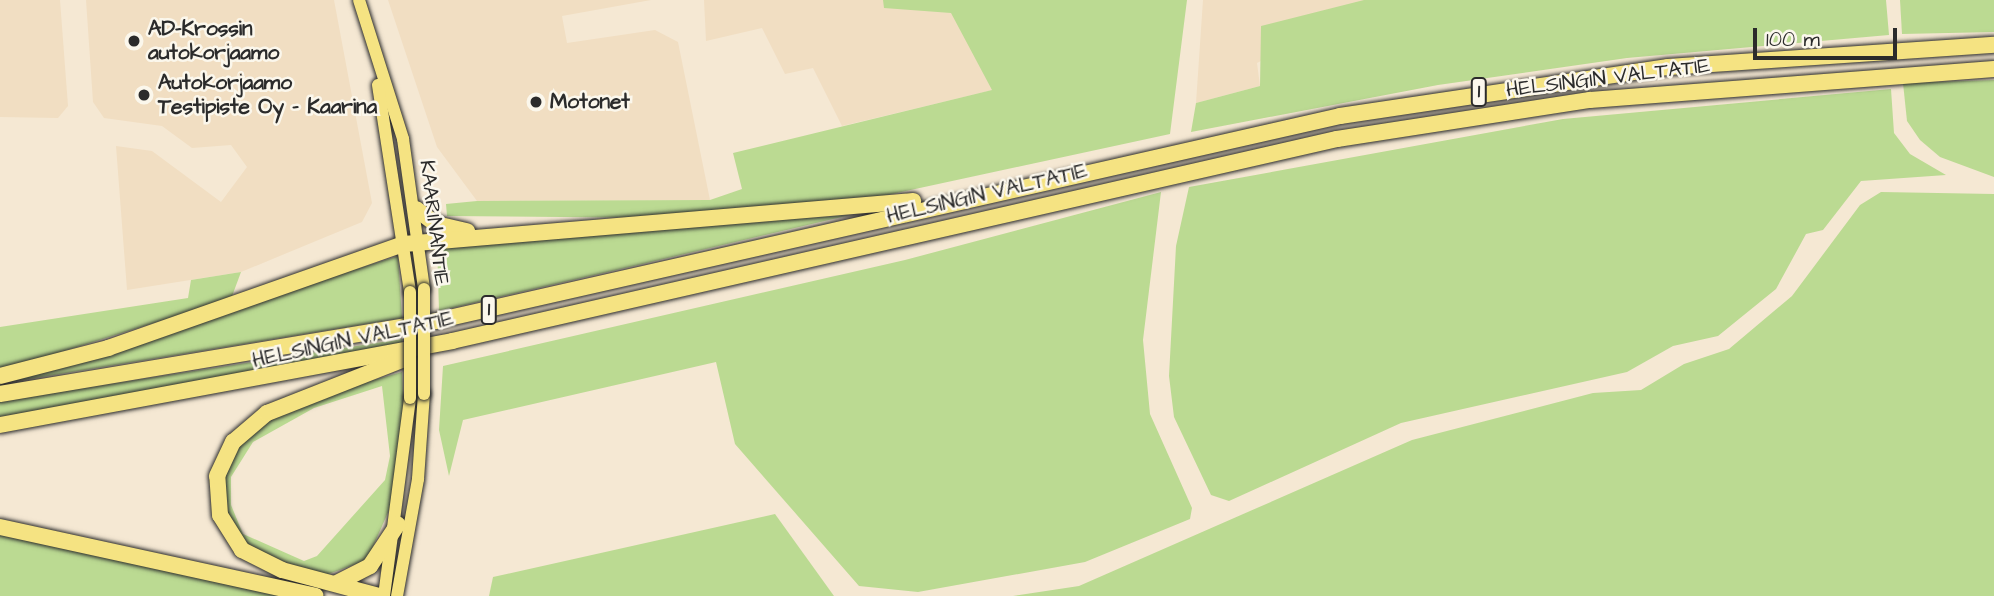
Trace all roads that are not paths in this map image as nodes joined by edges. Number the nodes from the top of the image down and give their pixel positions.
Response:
1 (359, 0) edge
2 (367, 26) junction
3 (1994, 45) edge
4 (1994, 69) edge
5 (971, 196) junction
6 (416, 209) junction
7 (476, 233) junction
8 (412, 243) junction
9 (452, 341) junction
10 (0, 376) edge
11 (0, 394) edge
12 (0, 425) edge
13 (398, 524) junction
14 (0, 527) edge
15 (335, 583) junction
16 (316, 596) edge
17 (379, 596) edge
18 (384, 596) edge
19 (397, 596) edge

1 - 2 main road, KAARINANTIE
2 - 6 main road, KAARINANTIE
2 - 8 main road, KAARINANTIE
3 - 5 highway, HELSINGIN VALTATIE / 1
4 - 9 highway, HELSINGIN VALTATIE / 1
5 - 7 highway
5 - 11 highway, HELSINGIN VALTATIE / 1
6 - 7 highway
6 - 8 main road, KAARINANTIE
7 - 8 highway
8 - 10 highway
8 - 13 main road, KAARINANTIE, bridge
8 - 19 main road, KAARINANTIE, bridge
9 - 12 highway, HELSINGIN VALTATIE / 1
9 - 15 highway
13 - 15 highway
13 - 18 main road, KAARINANTIE
14 - 16 highway
15 - 17 highway

